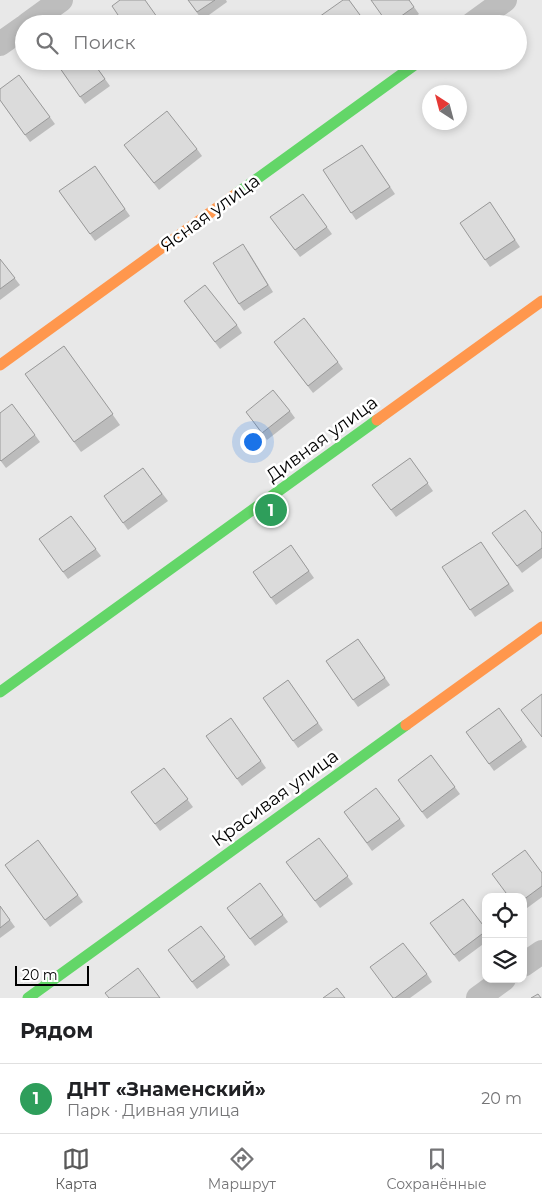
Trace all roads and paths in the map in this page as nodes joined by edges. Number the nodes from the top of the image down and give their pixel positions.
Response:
1 (61, 0) edge
2 (505, 0) edge
3 (40, 15) edge
4 (484, 15) edge
5 (15, 33) edge
6 (0, 44) edge
7 (408, 70) edge
8 (542, 301) edge
9 (0, 365) edge
10 (542, 627) edge
11 (0, 692) edge
12 (542, 952) edge
13 (527, 963) edge
14 (499, 983) edge
15 (28, 998) edge
16 (478, 998) edge

1 - 3 street
2 - 4 street
5 - 6 street
7 - 9 street, Ясная улица
8 - 11 street, Дивная улица
10 - 15 street, Красивая улица
12 - 13 street
14 - 16 street

